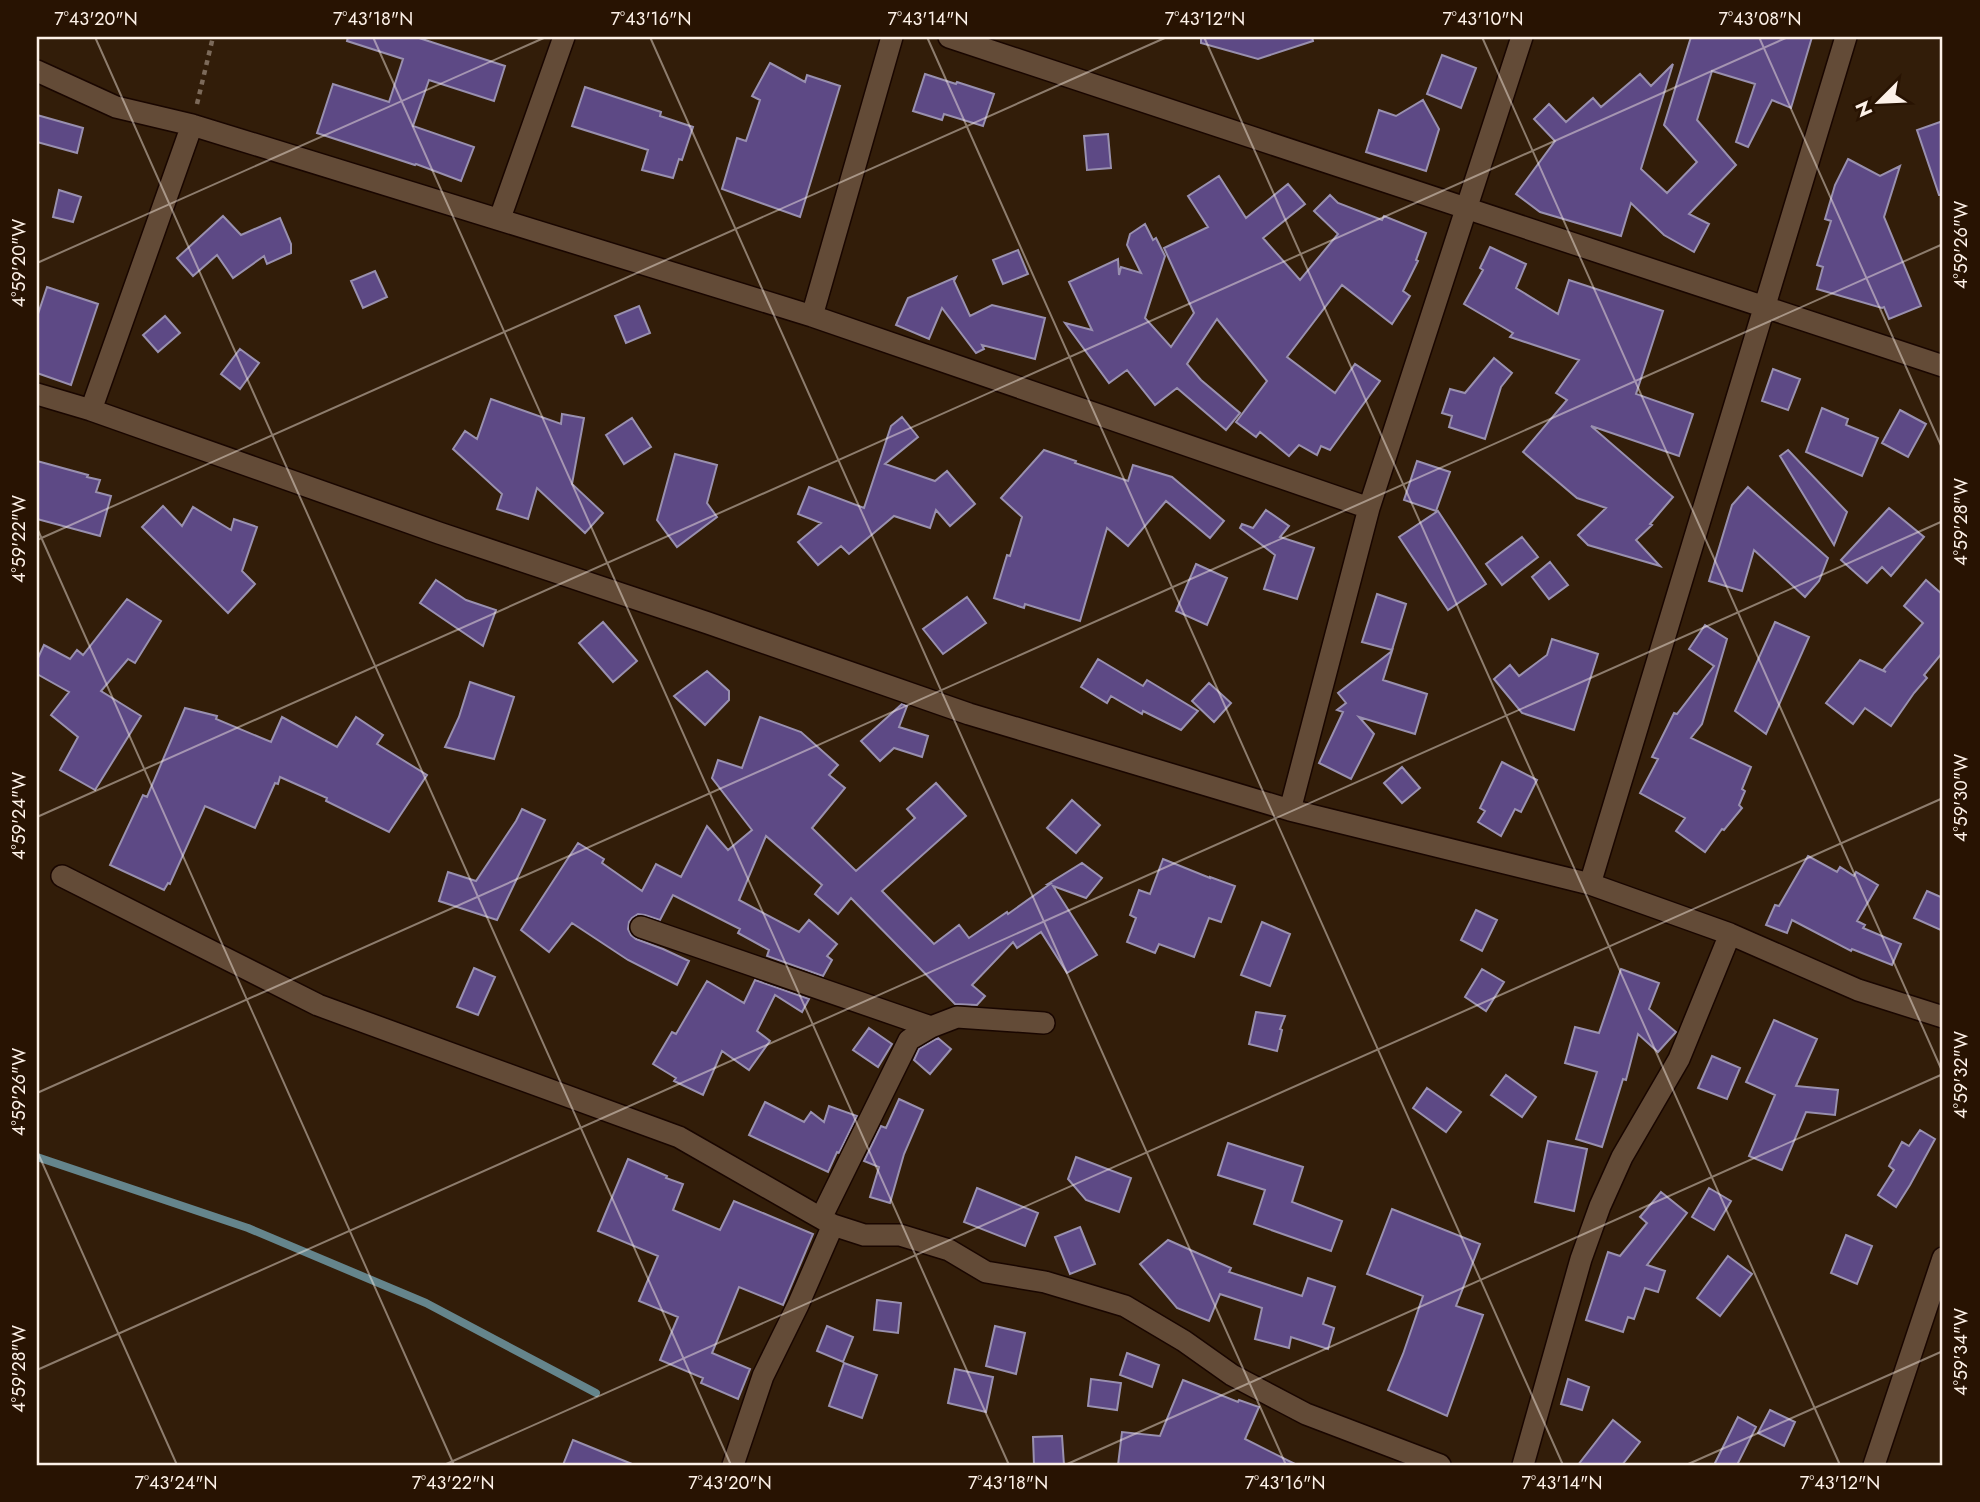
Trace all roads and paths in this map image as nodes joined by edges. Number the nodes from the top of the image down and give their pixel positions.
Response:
1 (213, 37) edge
2 (564, 37) edge
3 (892, 37) edge
4 (949, 37) edge
5 (1522, 37) edge
6 (1846, 37) edge
7 (37, 71) edge
8 (192, 125) junction
9 (1466, 209) junction
10 (500, 218) junction
11 (1765, 308) junction
12 (811, 316) junction
13 (1943, 366) edge
14 (37, 394) edge
15 (91, 410) junction
16 (1369, 508) junction
17 (1290, 810) junction
18 (62, 876) dead end
19 (1590, 884) junction
20 (640, 927) dead end
21 (1730, 934) junction
22 (1943, 1017) edge
23 (1044, 1023) dead end
24 (931, 1027) junction
25 (827, 1222) junction
26 (1943, 1258) edge
27 (733, 1465) edge
28 (1440, 1465) edge
29 (1523, 1465) edge
30 (1874, 1465) edge

1 - 8 path
2 - 10 street
3 - 12 street
4 - 9 street
5 - 9 street
6 - 11 street
7 - 8 street
8 - 10 street
8 - 15 street
9 - 11 street
9 - 16 street
10 - 12 street
11 - 13 street
11 - 19 street
12 - 16 street
14 - 15 street
15 - 17 street
16 - 17 street
17 - 19 street
18 - 25 street
19 - 21 street
20 - 24 street
21 - 22 street
21 - 29 street
23 - 24 street
24 - 25 street
25 - 27 street
25 - 28 street
26 - 30 street

